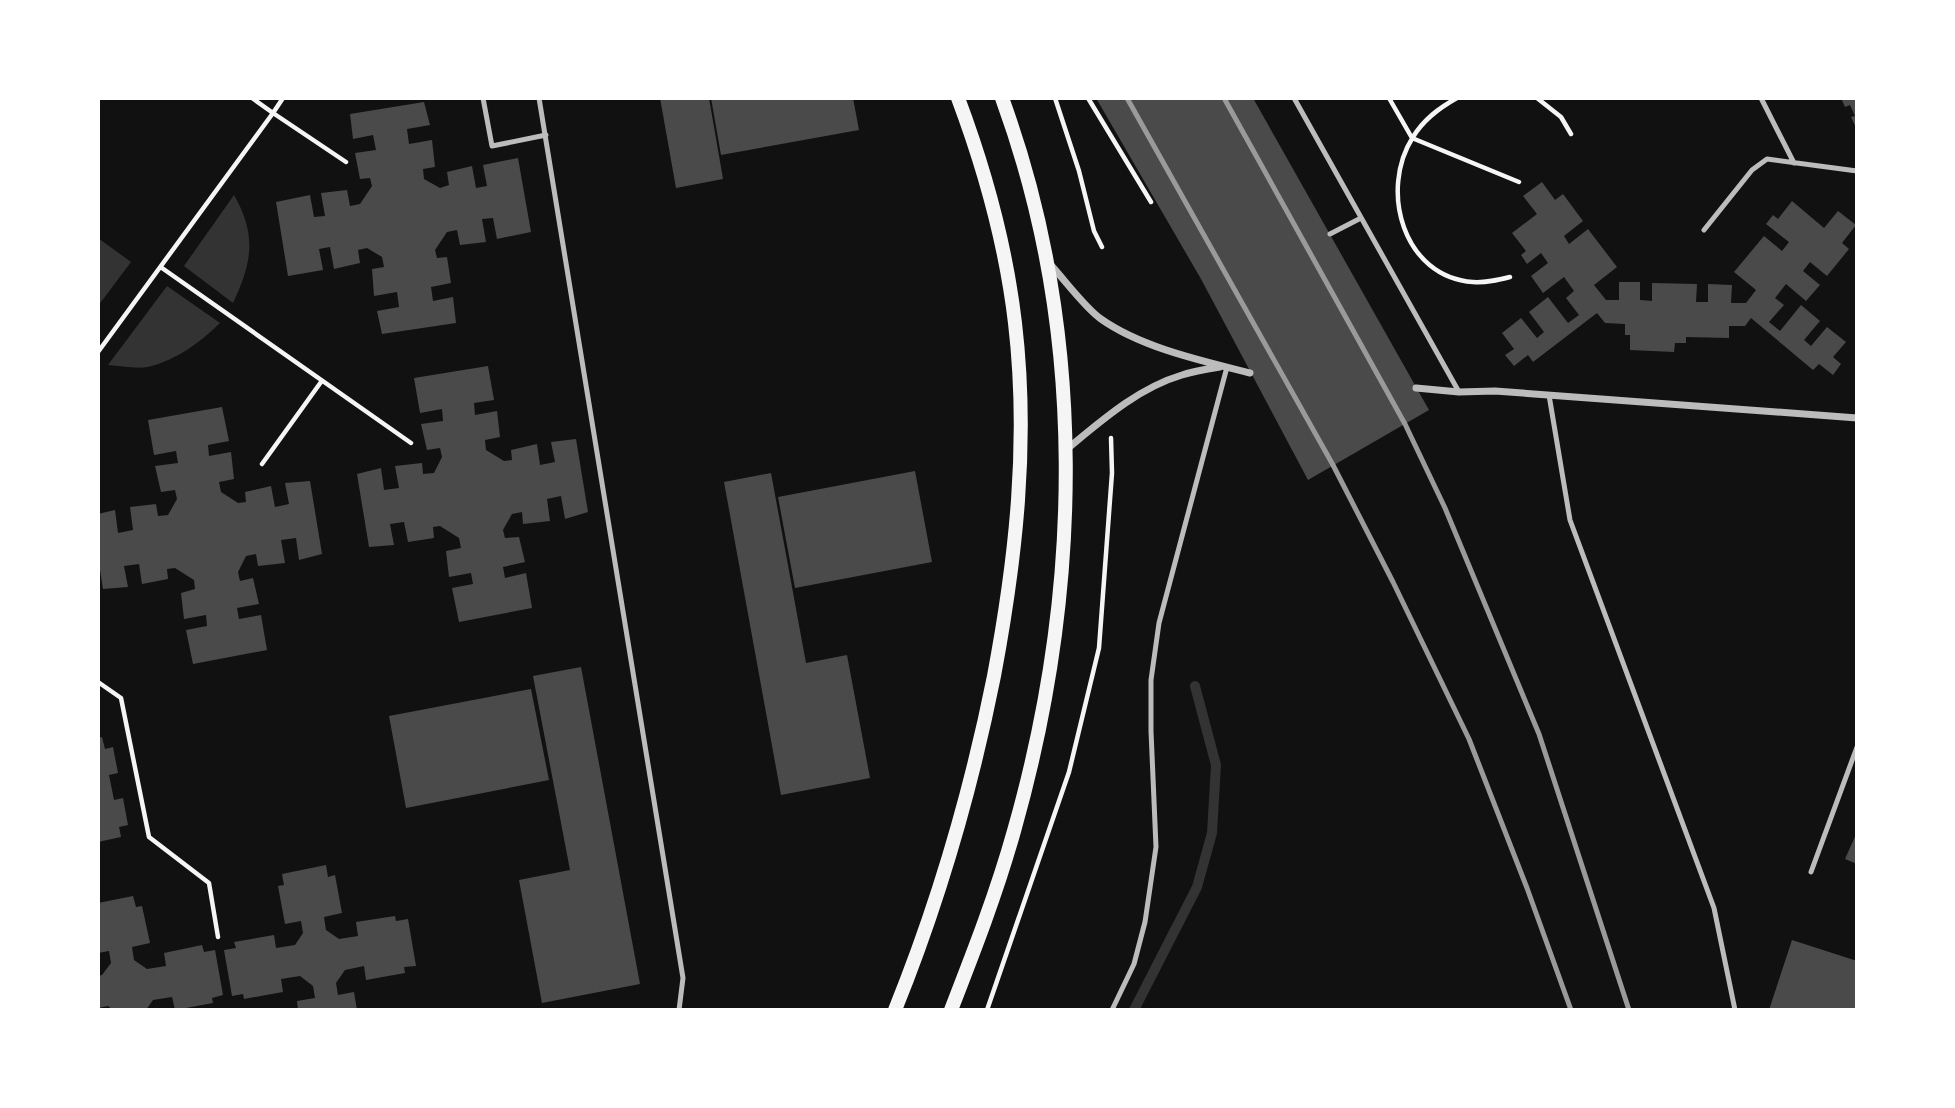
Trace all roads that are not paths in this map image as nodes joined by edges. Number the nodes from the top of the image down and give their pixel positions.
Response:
1 (484, 98) edge
2 (539, 98) edge
3 (958, 98) edge
4 (1002, 98) edge
5 (1294, 98) edge
6 (1761, 98) edge
7 (546, 135) junction
8 (1794, 163) junction
9 (1857, 171) edge
10 (1361, 218) junction
11 (1704, 230) dead end
12 (1330, 234) dead end
13 (1046, 260) junction
14 (1224, 367) junction
15 (1250, 373) dead end
16 (1416, 388) dead end
17 (1459, 392) junction
18 (1549, 395) junction
19 (1857, 418) edge
20 (1067, 449) junction
21 (1857, 747) edge
22 (1811, 873) dead end
23 (679, 1010) edge
24 (895, 1010) edge
25 (951, 1010) edge
26 (1112, 1010) edge
27 (1735, 1010) edge

1 - 7 lane
2 - 7 lane
3 - 24 main road
4 - 13 main road
5 - 10 lane
6 - 8 lane
7 - 23 lane
8 - 9 lane
8 - 11 lane
10 - 12 lane
10 - 17 lane
13 - 14 street
13 - 20 main road
14 - 15 street
14 - 20 street
14 - 26 lane
16 - 17 street
17 - 18 street
18 - 19 street
18 - 27 lane
20 - 25 main road
21 - 22 lane

